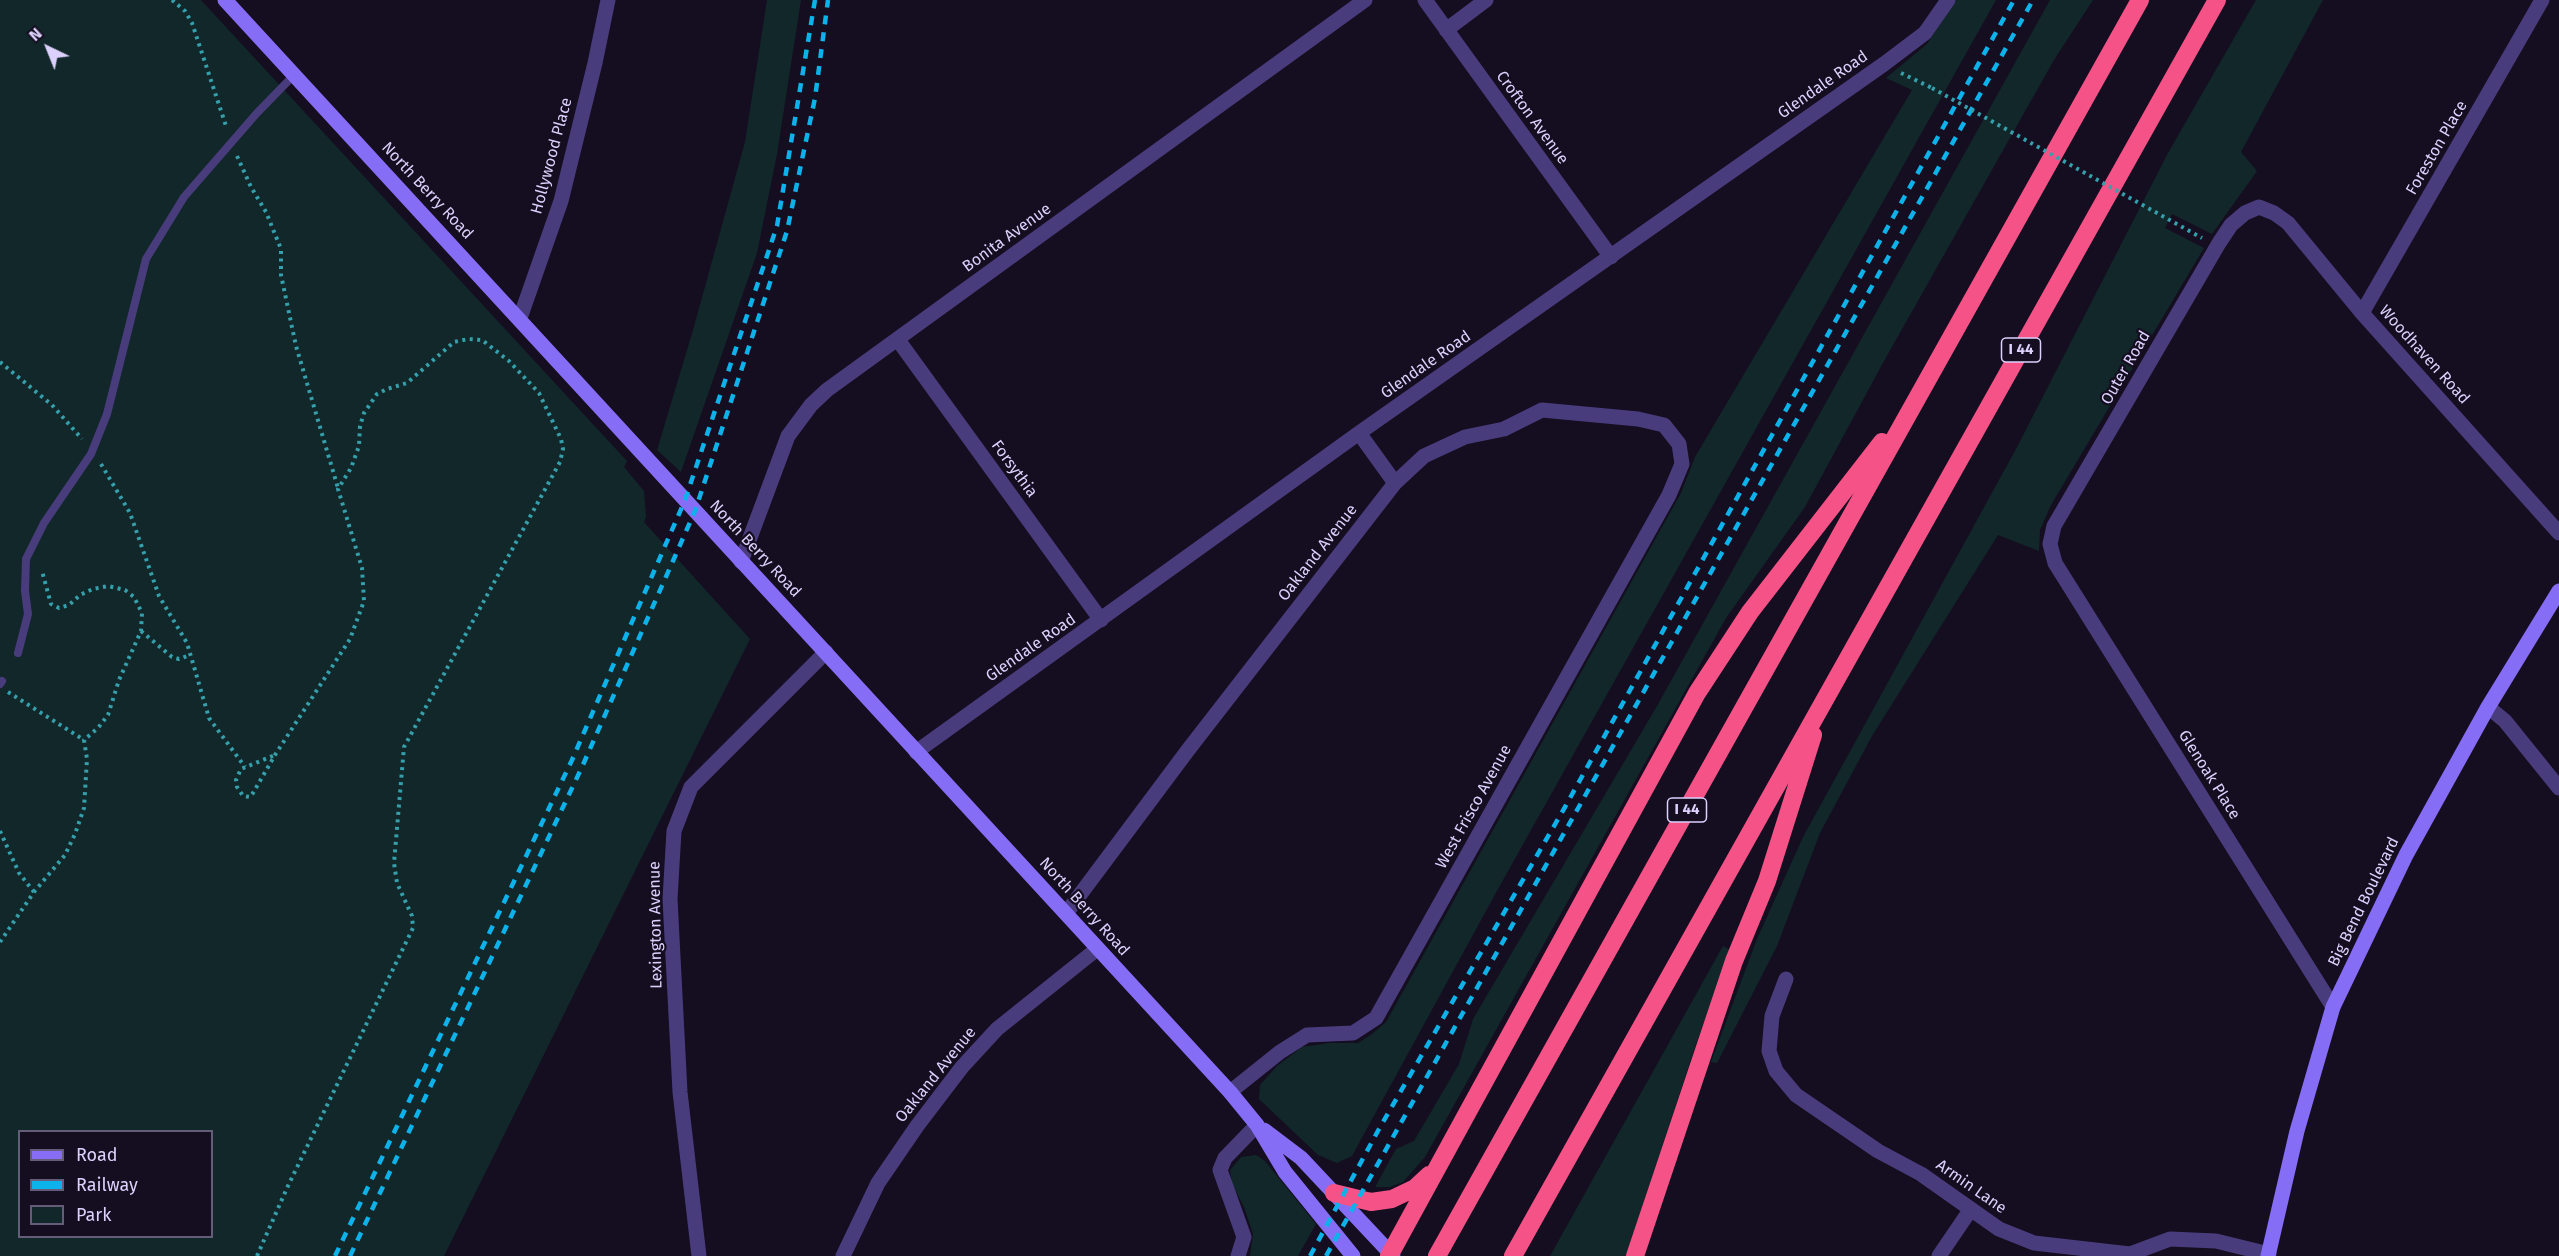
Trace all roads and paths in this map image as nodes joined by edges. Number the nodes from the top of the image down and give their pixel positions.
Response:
1 (172, 0) edge
2 (225, 0) edge
3 (608, 0) edge
4 (1365, 0) edge
5 (1425, 0) edge
6 (1486, 0) edge
7 (1948, 0) edge
8 (2140, 0) edge
9 (2217, 0) edge
10 (2542, 0) edge
11 (1446, 30) junction
12 (1884, 64) junction
13 (295, 75) junction
14 (232, 141) junction
15 (2259, 207) joint
16 (2202, 238) dead end
17 (1611, 257) junction
18 (2362, 313) junction
19 (520, 318) junction
20 (898, 340) junction
21 (0, 362) edge
22 (1918, 396) junction
23 (1359, 434) junction
24 (91, 454) junction
25 (1682, 464) joint
26 (1395, 483) junction
27 (338, 489) junction
28 (2559, 533) edge
29 (26, 559) junction
30 (741, 562) junction
31 (2055, 563) joint
32 (2559, 591) edge
33 (1101, 620) junction
34 (141, 631) junction
35 (826, 652) junction
36 (18, 653) dead end
37 (190, 655) junction
38 (1, 684) edge
39 (1824, 700) junction
40 (2488, 707) junction
41 (84, 740) junction
42 (916, 752) junction
43 (275, 755) junction
44 (245, 767) junction
45 (2559, 788) edge
46 (0, 831) edge
47 (34, 892) junction
48 (1067, 912) junction
49 (0, 942) edge
50 (1097, 949) junction
51 (1785, 979) dead end
52 (2333, 1007) junction
53 (1230, 1092) junction
54 (1257, 1125) junction
55 (1437, 1168) junction
56 (1334, 1193) junction
57 (1971, 1209) junction
58 (1391, 1255) edge
59 (2268, 1255) edge
60 (257, 1256) edge
61 (699, 1256) edge
62 (843, 1256) edge
63 (1238, 1256) edge
64 (1353, 1256) edge
65 (1437, 1256) edge
66 (1512, 1256) edge
67 (1635, 1256) edge
68 (1939, 1256) edge

1 - 14 path
2 - 13 main road, North Berry Road
3 - 19 street, Hollywood Place
4 - 20 street, Bonita Avenue
5 - 11 street, Crofton Avenue
6 - 11 street
7 - 12 street, Glendale Road
8 - 22 highway, I 44
9 - 39 highway, I 44
10 - 18 street, Foreston Place
11 - 17 street, Crofton Avenue
12 - 16 path, bridge
12 - 17 street, Glendale Road
13 - 14 lane
13 - 19 main road, North Berry Road
14 - 24 lane
14 - 27 path
15 - 18 street, Woodhaven Road
15 - 31 street, Outer Road
17 - 23 street, Glendale Road
18 - 28 street, Woodhaven Road
19 - 30 main road, North Berry Road
20 - 30 street, Bonita Avenue
20 - 33 street, Forsythia
21 - 24 path
22 - 55 highway
22 - 65 highway, I 44
23 - 26 street
23 - 33 street, Glendale Road
24 - 29 lane
24 - 37 path
25 - 26 street, Oakland Avenue
25 - 53 street, West Frisco Avenue
26 - 48 street, Oakland Avenue
27 - 43 path
27 - 60 path
29 - 34 path
29 - 36 lane
30 - 35 main road, North Berry Road
31 - 52 street, Glenoak Place
32 - 40 main road, Big Bend Boulevard
33 - 42 street, Glendale Road
34 - 37 path
34 - 41 path
35 - 42 main road, North Berry Road
35 - 61 street, Lexington Avenue
37 - 44 path
38 - 41 path
39 - 66 highway, I 44
39 - 67 highway
40 - 45 street
40 - 52 main road, Big Bend Boulevard
41 - 47 path
42 - 48 main road, North Berry Road
43 - 44 path
43 - 44 path
46 - 47 path
47 - 49 path
48 - 50 main road, North Berry Road
50 - 53 main road, North Berry Road
50 - 62 street, Oakland Avenue
51 - 57 street, Armin Lane
52 - 59 main road, Big Bend Boulevard
53 - 54 main road, North Berry Road
54 - 56 main road, North Berry Road
54 - 63 street
54 - 64 main road, North Berry Road
55 - 56 highway
55 - 58 highway
56 - 58 main road, North Berry Road
57 - 59 street, Armin Lane
57 - 68 street

